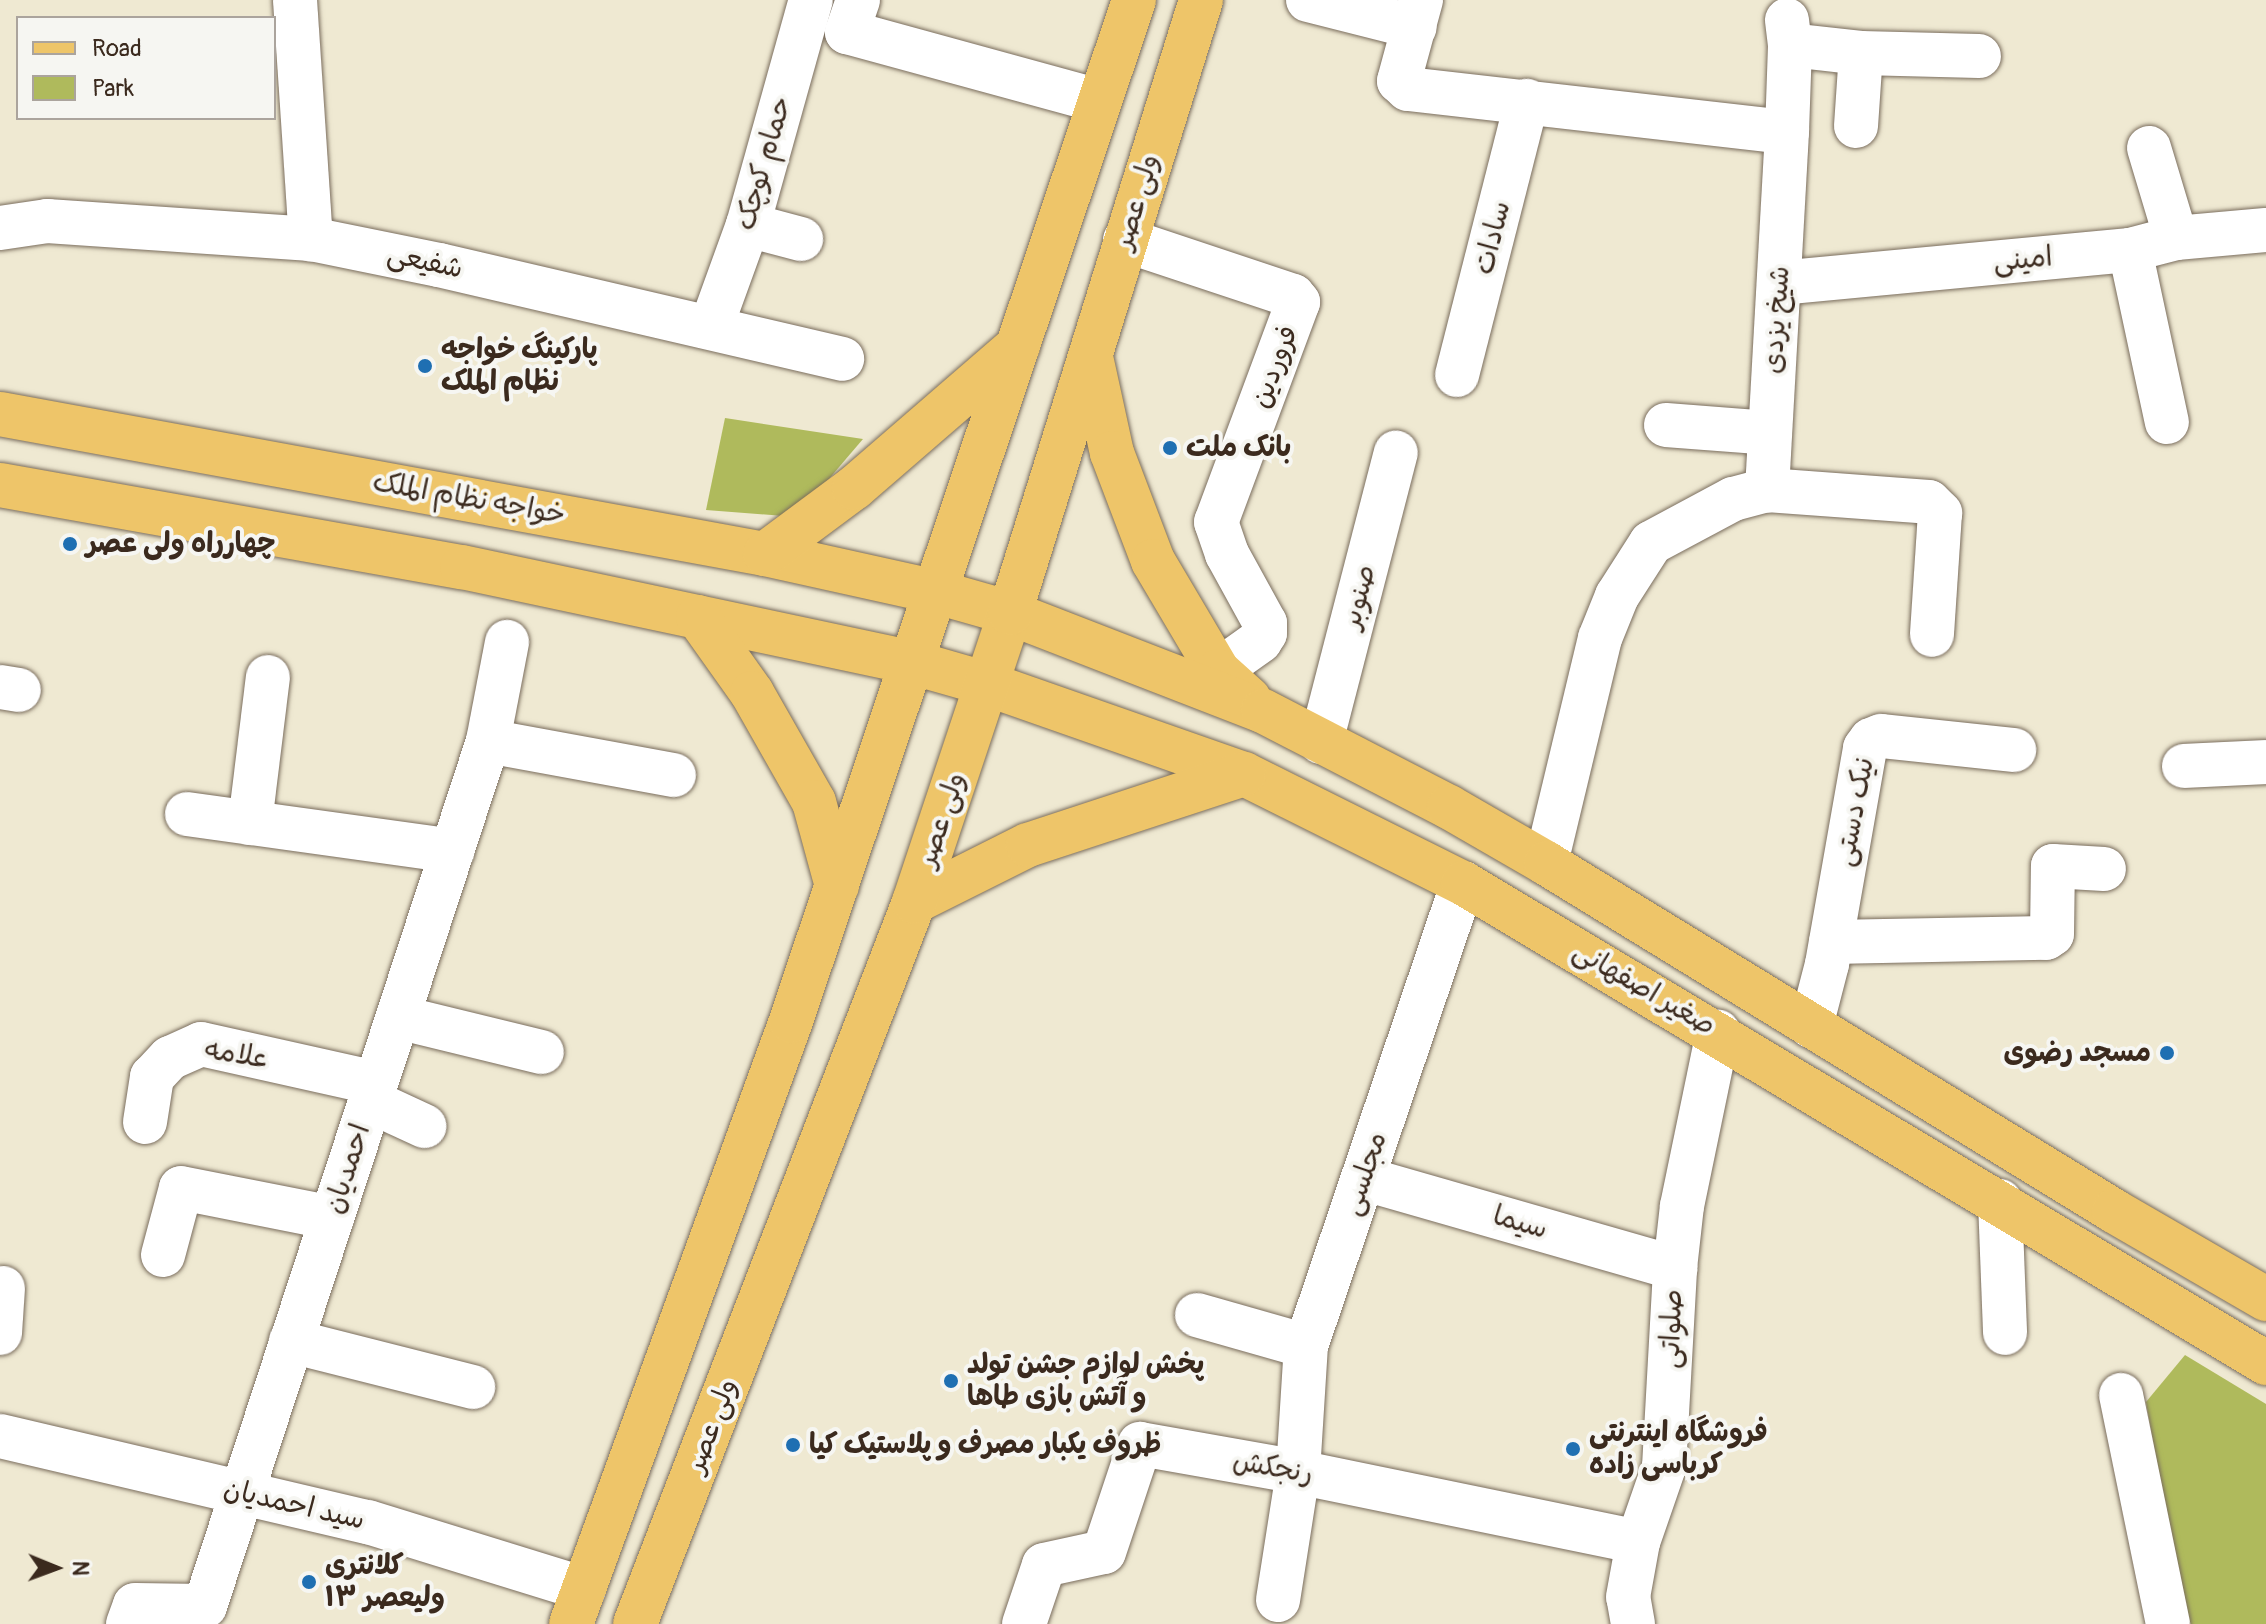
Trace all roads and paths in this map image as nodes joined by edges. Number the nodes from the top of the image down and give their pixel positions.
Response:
1 (295, 0) edge
2 (811, 0) edge
3 (858, 0) edge
4 (1134, 0) edge
5 (1201, 0) edge
6 (1308, 0) edge
7 (1418, 13) edge
8 (1861, 53) junction
9 (1979, 56) dead end
10 (1100, 101) junction
11 (1527, 101) junction
12 (1856, 126) dead end
13 (1787, 132) junction
14 (2149, 148) dead end
15 (748, 225) junction
16 (0, 228) edge
17 (2266, 230) edge
18 (2176, 238) junction
19 (311, 239) junction
20 (801, 239) dead end
21 (1125, 240) junction
22 (2130, 250) junction
23 (1779, 283) junction
24 (711, 327) junction
25 (1018, 346) junction
26 (1090, 353) junction
27 (842, 359) dead end
28 (1457, 375) dead end
29 (0, 414) edge
30 (2167, 422) dead end
31 (1666, 425) dead end
32 (1769, 433) junction
33 (1396, 453) dead end
34 (0, 485) edge
35 (1767, 490) junction
36 (765, 554) junction
37 (937, 592) junction
38 (1010, 613) junction
39 (698, 617) junction
40 (1932, 635) dead end
41 (507, 642) dead end
42 (914, 663) junction
43 (1218, 671) junction
44 (268, 677) dead end
45 (987, 684) junction
46 (1263, 711) junction
47 (488, 741) junction
48 (1321, 742) junction
49 (2014, 750) dead end
50 (2266, 762) edge
51 (2184, 766) dead end
52 (1244, 774) junction
53 (674, 775) dead end
54 (187, 814) dead end
55 (250, 823) junction
56 (452, 851) junction
57 (1546, 863) junction
58 (2104, 869) dead end
59 (1463, 883) junction
60 (837, 886) junction
61 (914, 902) junction
62 (1831, 942) junction
63 (398, 1017) junction
64 (1811, 1026) junction
65 (1718, 1032) junction
66 (542, 1052) dead end
67 (373, 1092) junction
68 (145, 1122) dead end
69 (424, 1126) dead end
70 (1365, 1179) junction
71 (2000, 1201) junction
72 (332, 1218) junction
73 (163, 1255) dead end
74 (1675, 1268) junction
75 (2221, 1273) junction
76 (2266, 1279) edge
77 (3, 1288) dead end
78 (2266, 1299) edge
79 (1197, 1315) dead end
80 (0, 1333) edge
81 (2005, 1333) dead end
82 (291, 1341) junction
83 (1306, 1346) junction
84 (2266, 1363) edge
85 (473, 1387) dead end
86 (2121, 1395) dead end
87 (0, 1436) edge
88 (1298, 1472) junction
89 (243, 1492) junction
90 (1638, 1542) junction
91 (1278, 1600) dead end
92 (577, 1607) edge
93 (128, 1624) edge
94 (635, 1624) edge
95 (1024, 1624) edge
96 (1633, 1624) edge
97 (2168, 1624) edge

1 - 19 street
2 - 15 street, حمام کوچک
3 - 10 street
4 - 10 main road
5 - 21 main road, ولی عصر
6 - 7 street
7 - 11 street
8 - 9 street
8 - 12 street
8 - 13 street, شیخ یزدی
10 - 25 main road
11 - 13 street
11 - 28 street, سادات
13 - 23 street, شیخ یزدی
14 - 18 street
15 - 20 street
15 - 24 street, حمام کوچک
16 - 19 street, شفیعی
17 - 18 street, امینی
18 - 22 street, امینی
19 - 24 street, شفیعی
21 - 26 main road, ولی عصر
21 - 43 street, فروردین
22 - 23 street, امینی
22 - 30 street
23 - 32 street, شیخ یزدی
24 - 27 street, شفیعی
25 - 36 main road
25 - 37 main road
26 - 38 main road, ولی عصر
26 - 43 main road
29 - 36 main road, خواجه نظام الملک
31 - 32 street
32 - 35 street, شیخ یزدی
33 - 48 street, صنوبر
34 - 39 main road
35 - 40 street
35 - 57 street
36 - 37 main road, خواجه نظام الملک
37 - 38 main road, خواجه نظام الملک
37 - 42 main road
38 - 45 main road, ولی عصر
38 - 46 main road, صغیر اصفهانی
39 - 42 main road
39 - 60 main road
41 - 47 street, احمدیان
42 - 45 main road, صغیر اصفهانی
42 - 60 main road
43 - 46 main road
44 - 55 street
45 - 52 main road, صغیر اصفهانی
45 - 61 main road, ولی عصر
46 - 48 main road, صغیر اصفهانی
47 - 53 street
47 - 56 street, احمدیان
48 - 57 main road, صغیر اصفهانی
49 - 62 street, نیک دستی
50 - 51 street
52 - 59 main road, صغیر اصفهانی
52 - 61 main road
54 - 55 street
55 - 56 street
56 - 63 street, احمدیان
57 - 64 main road, صغیر اصفهانی
58 - 62 street
59 - 65 main road, صغیر اصفهانی
59 - 70 street, مجلسی
60 - 92 main road
61 - 94 main road, ولی عصر
62 - 64 street, نیک دستی
63 - 66 street
63 - 67 street, احمدیان
64 - 75 main road, صغیر اصفهانی
65 - 71 main road, صغیر اصفهانی
65 - 74 street, صلواتی
67 - 68 street, علامه
67 - 69 street, علامه
67 - 72 street, احمدیان
70 - 74 street, سیما
70 - 83 street, مجلسی
71 - 81 street
71 - 84 main road, صغیر اصفهانی
72 - 73 street
72 - 82 street, احمدیان
74 - 90 street, صلواتی
75 - 76 main road
75 - 78 main road, صغیر اصفهانی
77 - 80 street
79 - 83 street
82 - 85 street
82 - 89 street, احمدیان
83 - 88 street, مجلسی
86 - 97 street
87 - 89 street, سید احمدیان
88 - 90 street, رنجکش
88 - 91 street, مجلسی
88 - 95 street, رنجکش
89 - 92 street, سید احمدیان
89 - 93 street, احمدیان
90 - 96 street, صلواتی

